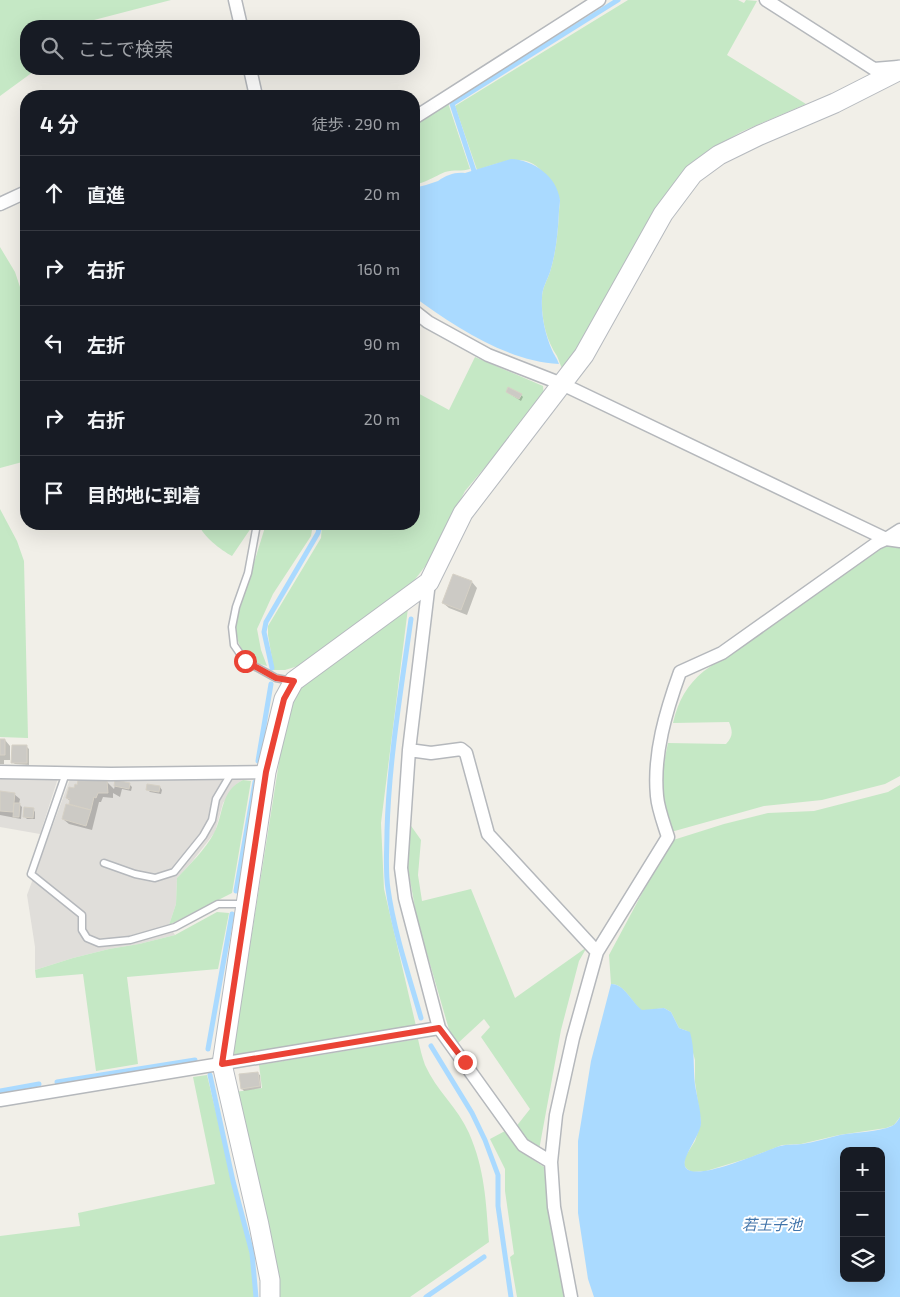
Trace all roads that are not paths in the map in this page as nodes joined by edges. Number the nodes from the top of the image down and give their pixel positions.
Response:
1 (235, 0) edge
2 (600, 0) edge
3 (766, 0) edge
4 (240, 20) edge
5 (900, 69) edge
6 (251, 75) edge
7 (255, 90) edge
8 (420, 114) edge
9 (20, 195) edge
10 (0, 204) edge
11 (420, 316) edge
12 (562, 384) junction
13 (257, 530) edge
14 (900, 530) edge
15 (886, 539) junction
16 (900, 541) edge
17 (429, 582) junction
18 (294, 681) junction
19 (409, 750) junction
20 (0, 772) edge
21 (232, 772) junction
22 (266, 772) junction
23 (66, 773) junction
24 (104, 864) dead end
25 (246, 904) junction
26 (597, 952) junction
27 (439, 1028) junction
28 (222, 1064) junction
29 (0, 1100) edge
30 (551, 1162) junction
31 (270, 1297) edge
32 (571, 1297) edge

1 - 4 street
2 - 8 street
3 - 5 street
5 - 12 street
6 - 7 street
9 - 10 street
11 - 12 street
12 - 15 street
12 - 17 street
13 - 18 lane
14 - 15 street
15 - 16 street
15 - 26 street
17 - 18 street
17 - 19 street
18 - 22 street
19 - 26 street
19 - 27 street
20 - 23 street
21 - 22 street
21 - 23 street
21 - 24 lane
22 - 25 street
23 - 25 lane
25 - 28 street
26 - 30 street
27 - 28 street
27 - 30 street
28 - 29 street
28 - 31 street
30 - 32 street

